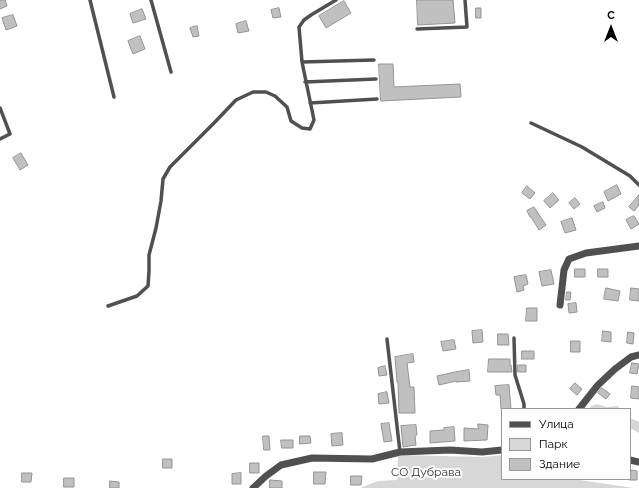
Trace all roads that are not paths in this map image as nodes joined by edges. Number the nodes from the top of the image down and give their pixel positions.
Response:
1 (90, 0) edge
2 (151, 0) edge
3 (336, 0) edge
4 (465, 0) edge
5 (417, 29) dead end
6 (374, 60) dead end
7 (302, 62) junction
8 (171, 72) dead end
9 (376, 79) dead end
10 (305, 82) junction
11 (114, 97) dead end
12 (377, 99) dead end
13 (310, 103) junction
14 (0, 108) edge
15 (531, 123) dead end
16 (0, 139) edge
17 (639, 185) edge
18 (639, 246) edge
19 (560, 305) dead end
20 (108, 306) dead end
21 (514, 338) dead end
22 (387, 339) dead end
23 (639, 355) edge
24 (524, 408) edge
25 (580, 408) edge
26 (501, 450) edge
27 (400, 452) junction
28 (253, 488) edge

1 - 11 lane
2 - 8 lane
3 - 7 lane
4 - 5 lane
6 - 7 lane
7 - 10 lane
9 - 10 lane
10 - 13 lane
12 - 13 lane
13 - 20 lane
14 - 16 lane
15 - 17 lane
18 - 19 street
21 - 24 lane
22 - 27 lane
23 - 25 street
26 - 27 street
27 - 28 street

